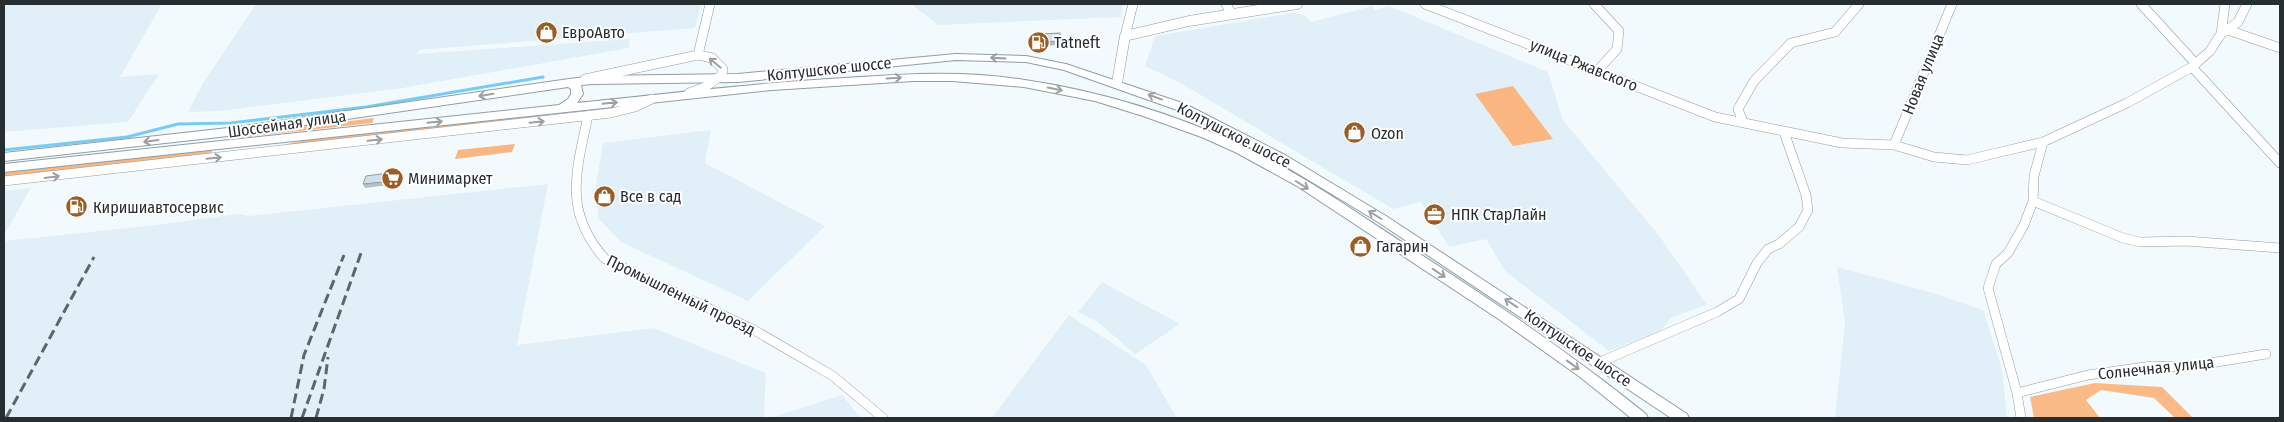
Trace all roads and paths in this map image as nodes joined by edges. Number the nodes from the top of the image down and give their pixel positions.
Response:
1 (710, 4) edge
2 (1133, 4) edge
3 (1226, 4) edge
4 (1297, 4) edge
5 (1426, 4) edge
6 (1594, 4) edge
7 (1858, 4) edge
8 (1952, 4) edge
9 (2141, 4) edge
10 (2225, 4) edge
11 (2247, 4) edge
12 (1231, 13) junction
13 (2224, 32) junction
14 (1126, 36) junction
15 (2280, 48) edge
16 (698, 55) junction
17 (2194, 65) junction
18 (1598, 70) junction
19 (719, 79) junction
20 (569, 83) junction
21 (1117, 83) junction
22 (689, 94) junction
23 (655, 98) junction
24 (562, 108) junction
25 (588, 116) junction
26 (1743, 122) junction
27 (1784, 132) junction
28 (2044, 142) junction
29 (1894, 145) junction
30 (4, 157) edge
31 (2280, 163) edge
32 (4, 168) edge
33 (4, 180) edge
34 (2033, 201) junction
35 (2280, 248) edge
36 (2266, 354) dead end
37 (1600, 362) junction
38 (2017, 393) junction
39 (883, 418) edge
40 (1641, 418) edge
41 (1682, 418) edge
42 (2021, 418) edge

1 - 16 street
2 - 14 street
3 - 12 street
4 - 12 street
5 - 18 street, улица Ржавского
6 - 18 street
7 - 26 street
8 - 29 street, Новая улица
9 - 17 street
10 - 13 street
11 - 13 street, улица Ржавского
12 - 14 street
13 - 15 street
13 - 17 street, улица Ржавского
14 - 21 street
19 -> 16 street
16 - 20 street
17 - 28 street, улица Ржавского
17 - 31 street
18 - 26 street, улица Ржавского
19 - 20 main road, Колтушское шоссе
21 -> 19 main road, Колтушское шоссе
19 - 22 street, Колтушское шоссе
20 - 24 main road
20 -> 30 main road, Шоссейная улица
37 -> 21 main road, Колтушское шоссе
22 - 23 main road, Колтушское шоссе
22 -> 40 main road, Колтушское шоссе
24 -> 23 main road, Колтушское шоссе
23 - 25 street
32 -> 24 main road, Шоссейная улица
33 -> 25 street
25 - 39 street, Промышленный проезд
26 - 27 street, улица Ржавского
27 - 29 street, улица Ржавского
27 - 37 street
28 - 29 street, улица Ржавского
28 - 34 street
34 - 35 street
34 - 38 street
36 - 38 street, Солнечная улица
37 - 41 main road, Колтушское шоссе
38 - 42 street

